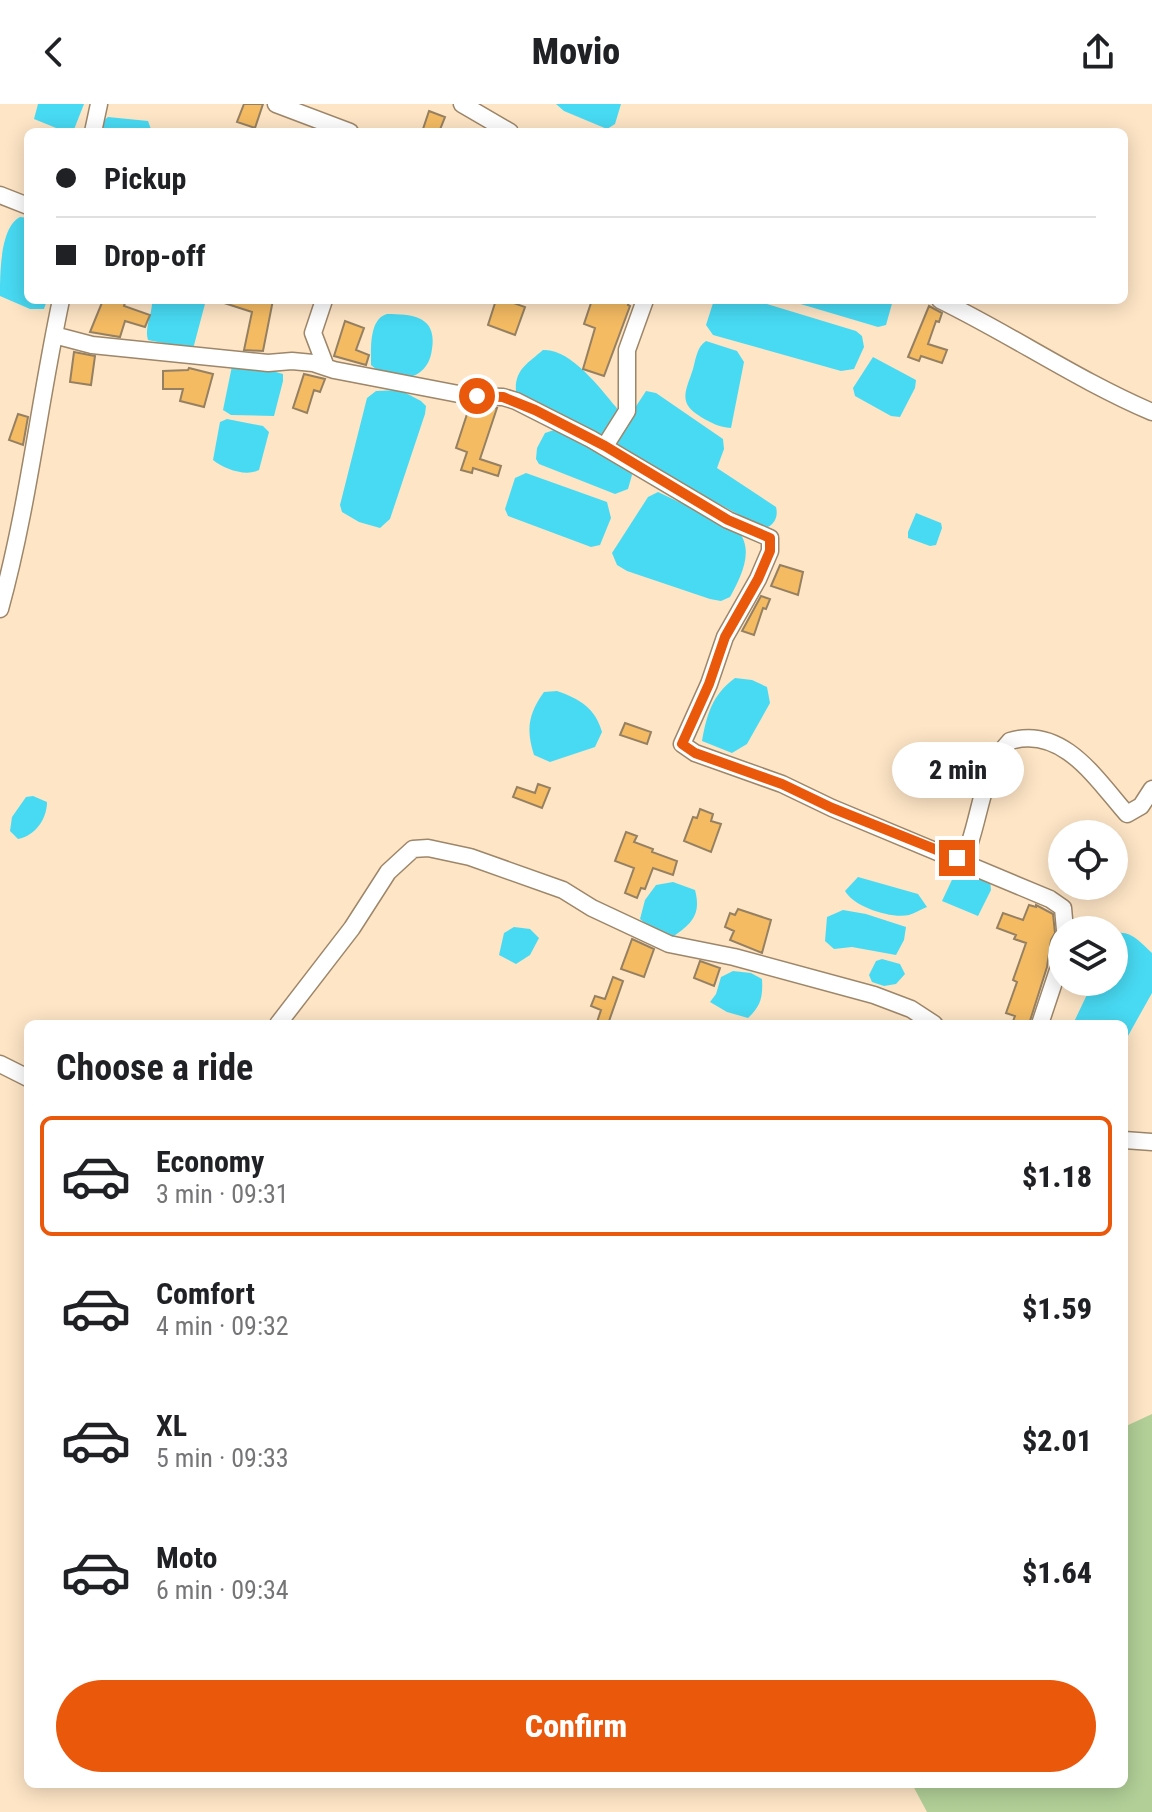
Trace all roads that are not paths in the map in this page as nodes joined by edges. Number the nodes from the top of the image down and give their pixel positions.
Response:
1 (99, 104) edge
2 (276, 104) edge
3 (462, 104) edge
4 (94, 128) edge
5 (339, 128) edge
6 (503, 128) edge
7 (0, 195) edge
8 (24, 204) edge
9 (60, 304) edge
10 (323, 304) edge
11 (644, 304) edge
12 (948, 304) edge
13 (54, 335) junction
14 (326, 367) junction
15 (1152, 412) edge
16 (605, 446) junction
17 (0, 609) edge
18 (1152, 789) edge
19 (963, 861) junction
20 (1064, 916) edge
21 (1049, 996) edge
22 (281, 1020) edge
23 (928, 1020) edge
24 (1041, 1020) edge
25 (0, 1064) edge
26 (24, 1076) edge
27 (1128, 1140) edge
28 (1152, 1142) edge

1 - 4 street
2 - 5 street
3 - 6 street
7 - 8 street
9 - 13 street
10 - 14 street
11 - 16 street
12 - 15 street
13 - 14 street
13 - 17 street
14 - 16 street
16 - 19 street
18 - 19 street
19 - 20 street
21 - 24 street
22 - 23 street
25 - 26 street
27 - 28 street

